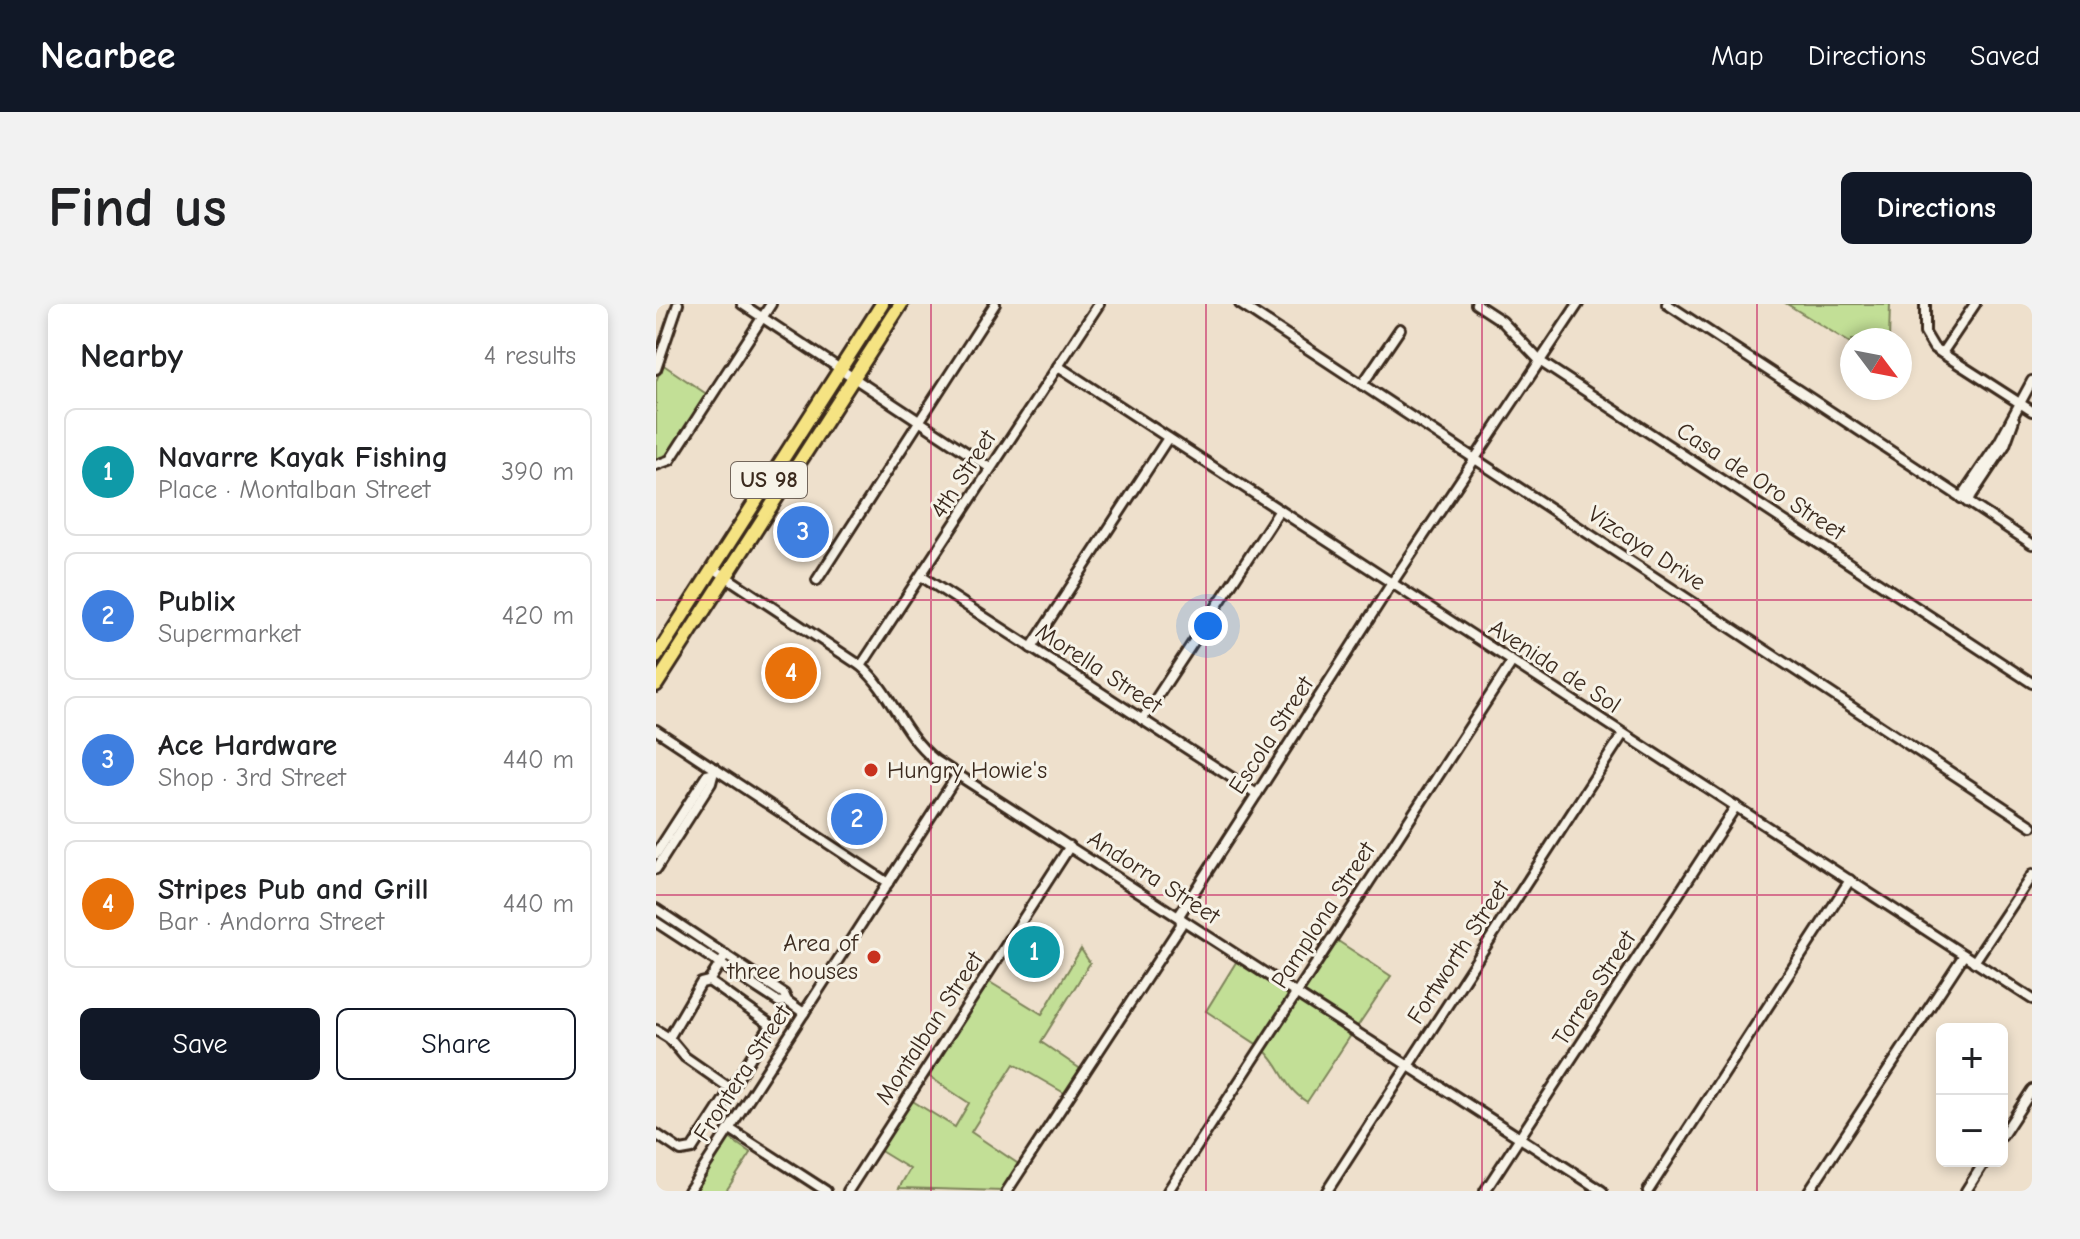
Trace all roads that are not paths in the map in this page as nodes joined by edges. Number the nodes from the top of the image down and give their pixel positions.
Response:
1 (678, 304) edge
2 (742, 304) edge
3 (771, 304) edge
4 (882, 304) edge
5 (901, 304) edge
6 (995, 304) edge
7 (1099, 304) edge
8 (1240, 304) edge
9 (1476, 304) edge
10 (1578, 304) edge
11 (1667, 304) edge
12 (1925, 304) edge
13 (1975, 304) edge
14 (1254, 308) edge
15 (762, 317) junction
16 (1400, 329) dead end
17 (1942, 353) junction
18 (1541, 362) junction
19 (1058, 366) junction
20 (656, 369) edge
21 (839, 370) junction
22 (853, 378) junction
23 (2032, 381) edge
24 (1362, 385) junction
25 (2018, 402) junction
26 (2032, 411) edge
27 (920, 421) junction
28 (1168, 438) junction
29 (1475, 460) junction
30 (656, 465) edge
31 (990, 468) junction
32 (1964, 500) junction
33 (1280, 510) junction
34 (2032, 544) edge
35 (713, 568) junction
36 (726, 576) junction
37 (921, 576) junction
38 (817, 580) dead end
39 (1392, 583) junction
40 (1031, 648) junction
41 (656, 657) edge
42 (1512, 662) junction
43 (861, 666) junction
44 (2032, 683) edge
45 (656, 685) edge
46 (1142, 720) junction
47 (656, 730) edge
48 (1623, 734) junction
49 (713, 771) junction
50 (958, 774) junction
51 (1257, 794) junction
52 (1736, 806) junction
53 (2032, 826) edge
54 (1070, 846) junction
55 (656, 854) edge
56 (656, 869) edge
57 (2032, 875) edge
58 (1850, 880) junction
59 (888, 883) junction
60 (656, 909) edge
61 (1180, 919) junction
62 (656, 922) edge
63 (726, 955) junction
64 (1964, 955) junction
65 (1974, 962) junction
66 (720, 963) junction
67 (709, 981) junction
68 (1297, 992) junction
69 (2032, 999) edge
70 (787, 1001) junction
71 (804, 1013) junction
72 (656, 1030) edge
73 (669, 1038) junction
74 (1409, 1064) junction
75 (731, 1089) junction
76 (2032, 1090) edge
77 (2008, 1127) edge
78 (730, 1129) junction
79 (656, 1134) edge
80 (1520, 1138) junction
81 (1981, 1167) edge
82 (689, 1191) edge
83 (826, 1191) edge
84 (848, 1191) edge
85 (1007, 1191) edge
86 (1168, 1191) edge
87 (1327, 1191) edge
88 (1485, 1191) edge
89 (1602, 1191) edge
90 (1648, 1191) edge
91 (1809, 1191) edge
92 (1966, 1191) edge

1 - 20 street
2 - 15 street
3 - 15 street
4 - 21 highway, US 98
5 - 22 highway, US 98
6 - 27 street
7 - 19 street, 4th Street
8 - 14 street, Vizcaya Drive
9 - 18 street, Casa de Oro Street
10 - 18 street, Escola Street
11 - 32 street
12 - 17 street
13 - 17 street
14 - 24 street, Vizcaya Drive
15 - 21 street
15 - 30 street
16 - 24 street
17 - 25 street
18 - 29 street, Escola Street
18 - 44 street, Casa de Oro Street
19 - 28 street, Avenida de Sol
19 - 31 street, 4th Street
21 - 22 street
21 - 35 highway, US 98
22 - 27 street
22 - 36 highway, US 98
23 - 25 street
24 - 29 street, Vizcaya Drive
25 - 26 street
25 - 32 street
27 - 31 street
27 - 38 street
28 - 33 street, Avenida de Sol
28 - 40 street
29 - 39 street, Escola Street
29 - 53 street, Vizcaya Drive
31 - 37 street, 4th Street
32 - 34 street
33 - 39 street, Avenida de Sol
33 - 46 street
35 - 36 street, Andorra Street
35 - 41 highway, US 98
36 - 43 street, Andorra Street
36 - 45 highway, US 98
37 - 40 street, Morella Street
37 - 43 street, 4th Street
39 - 42 street, Avenida de Sol
39 - 51 street, Escola Street
40 - 46 street, Morella Street
42 - 48 street, Avenida de Sol
42 - 68 street, Pamplona Street
43 - 50 street, Andorra Street
46 - 51 street, Morella Street
47 - 49 street
48 - 52 street, Avenida de Sol
48 - 74 street, Fortworth Street
49 - 55 street
49 - 56 street
49 - 59 street
50 - 54 street, Andorra Street
50 - 59 street, Frontera Street
51 - 61 street, Escola Street
52 - 58 street, Avenida de Sol
52 - 80 street, Torres Street
54 - 61 street, Andorra Street
54 - 84 street, Montalban Street
57 - 65 street
58 - 64 street, Avenida de Sol
58 - 90 street
59 - 71 street, Frontera Street
60 - 63 street
61 - 68 street, Andorra Street
61 - 85 street, Escola Street
62 - 66 street
63 - 66 street
63 - 70 street
64 - 65 street, Avenida de Sol
64 - 91 street
65 - 69 street, Avenida de Sol
66 - 67 street
66 - 70 street
67 - 73 street
67 - 75 street
68 - 74 street, Andorra Street
68 - 86 street, Pamplona Street
70 - 71 street
71 - 78 street, Frontera Street
72 - 73 street
73 - 75 street
74 - 80 street, Andorra Street
74 - 87 street, Fortworth Street
75 - 79 street
76 - 77 street
78 - 82 street, Frontera Street
78 - 83 street
80 - 88 street, Torres Street
80 - 89 street, Andorra Street
81 - 92 street

